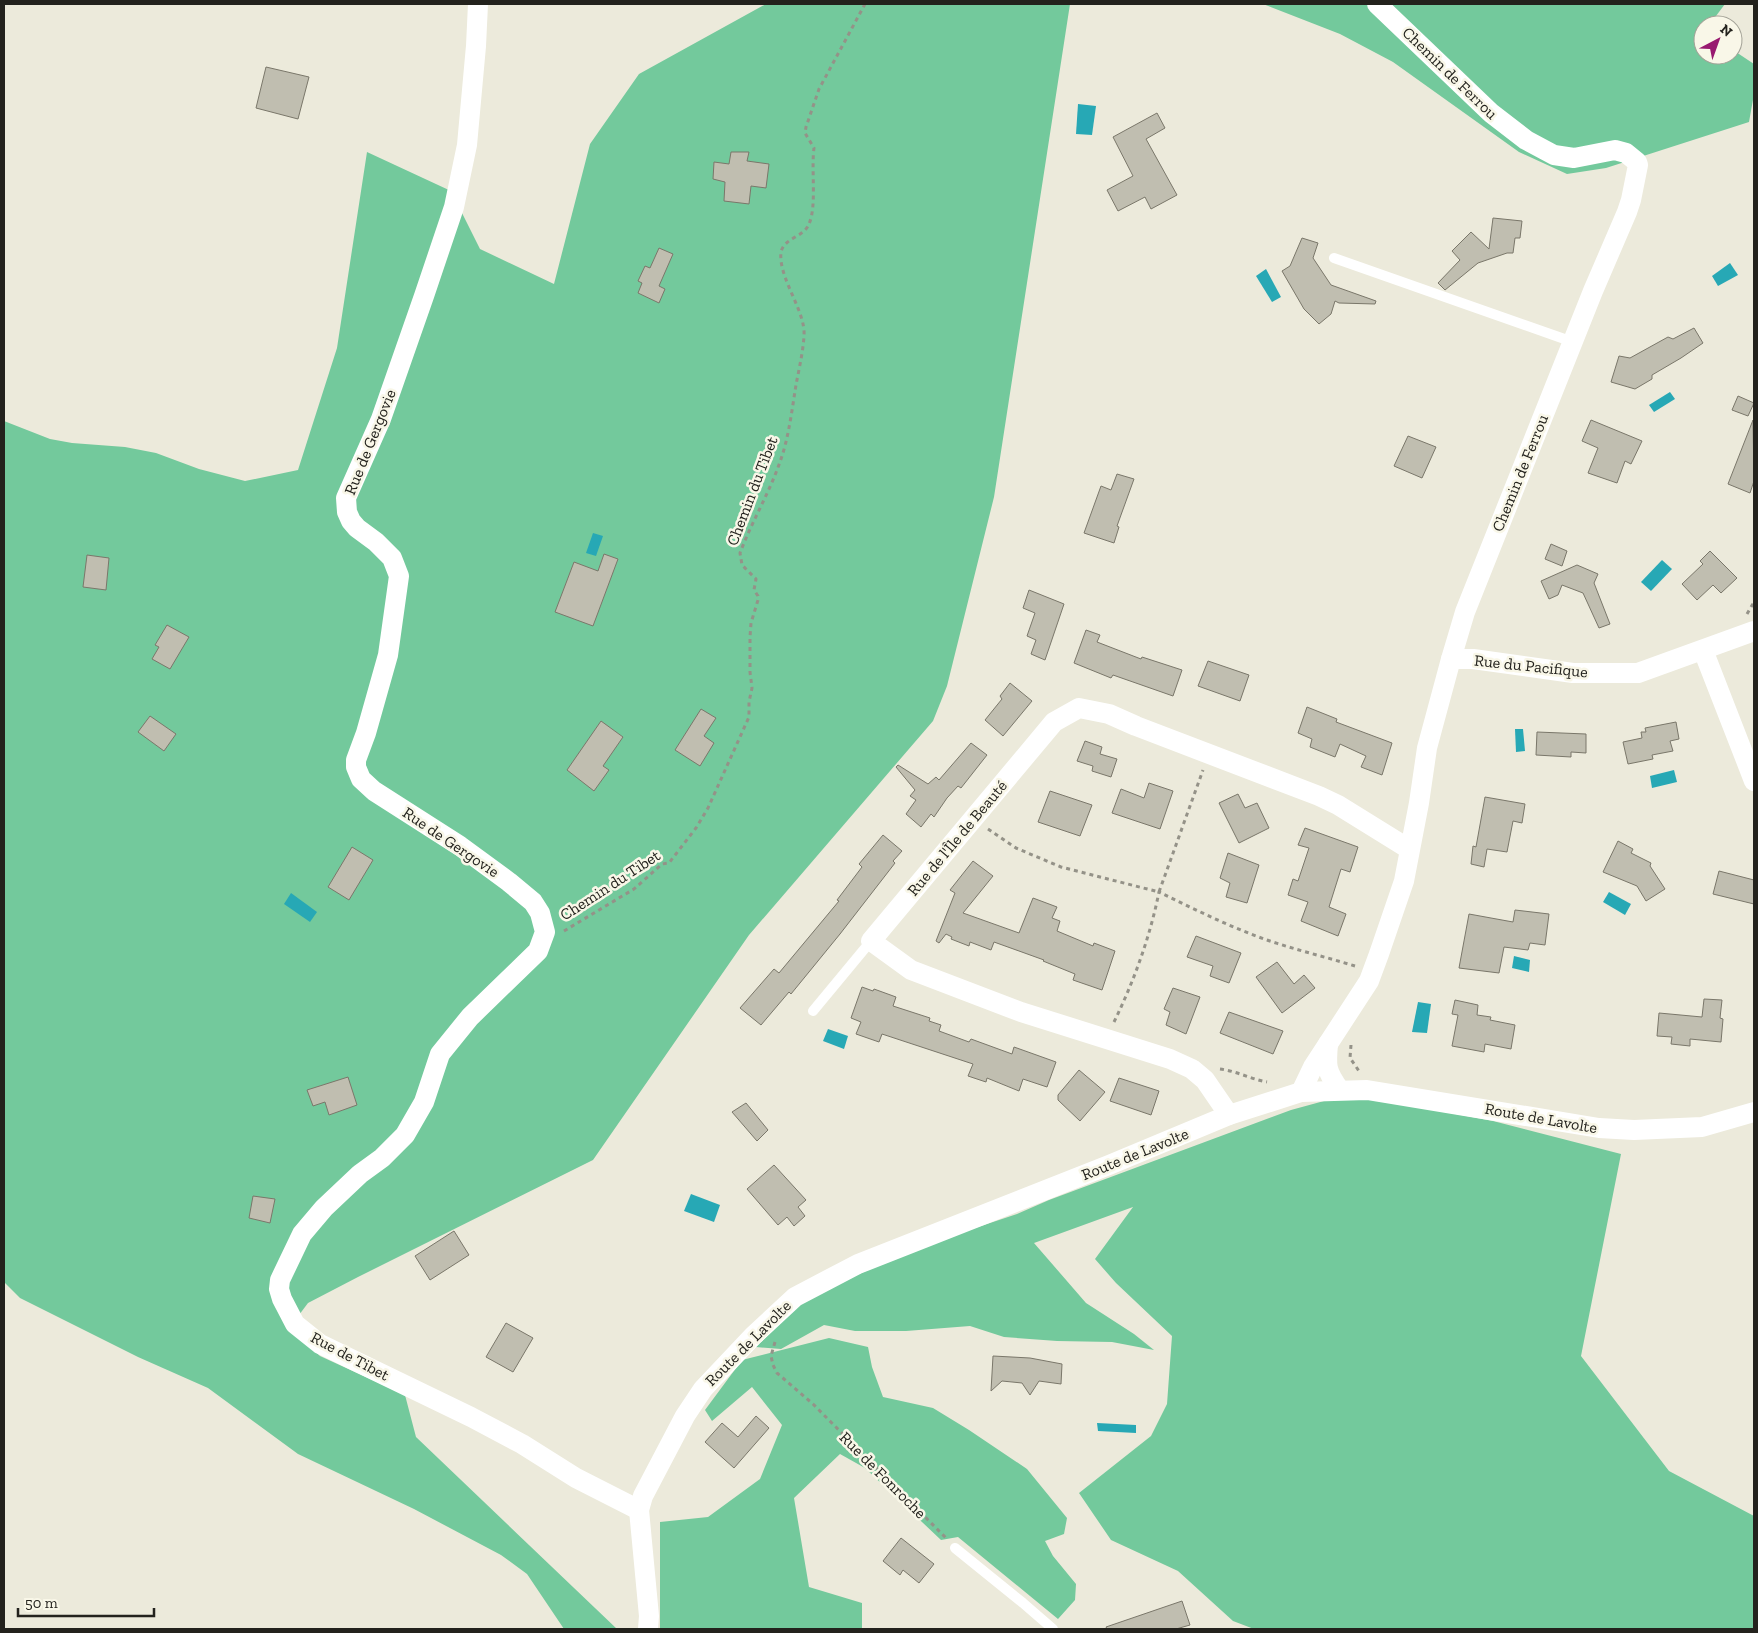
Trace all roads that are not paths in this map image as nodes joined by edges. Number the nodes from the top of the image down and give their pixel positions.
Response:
1 (478, 4) edge
2 (1377, 4) edge
3 (1334, 258) dead end
4 (1573, 342) junction
5 (1752, 627) edge
6 (1702, 650) junction
7 (1451, 659) junction
8 (1754, 781) edge
9 (1409, 850) junction
10 (872, 941) junction
11 (538, 952) joint
12 (812, 1011) dead end
13 (1328, 1044) junction
14 (1339, 1090) junction
15 (1301, 1092) junction
16 (1754, 1112) edge
17 (1229, 1115) junction
18 (639, 1510) junction
19 (955, 1548) road end
20 (648, 1629) edge
21 (1053, 1629) edge

1 - 11 street, Rue de Gergovie
2 - 4 street, Chemin de Ferrou
3 - 4 lane
4 - 7 street, Chemin de Ferrou
5 - 6 street, Rue du Pacifique
6 - 7 street, Rue du Pacifique
6 - 8 street
7 - 9 street, Chemin de Ferrou
9 - 10 street, Rue de l'Île de Beauté
9 - 13 street, Chemin de Ferrou
10 - 12 lane
10 - 17 street
11 - 18 street, Rue de Tibet
13 - 14 street
13 - 15 street, Chemin de Ferrou
14 - 15 street, Route de Lavolte
14 - 16 street, Route de Lavolte
15 - 17 street, Route de Lavolte
17 - 18 street, Route de Lavolte
18 - 20 street
19 - 21 lane

